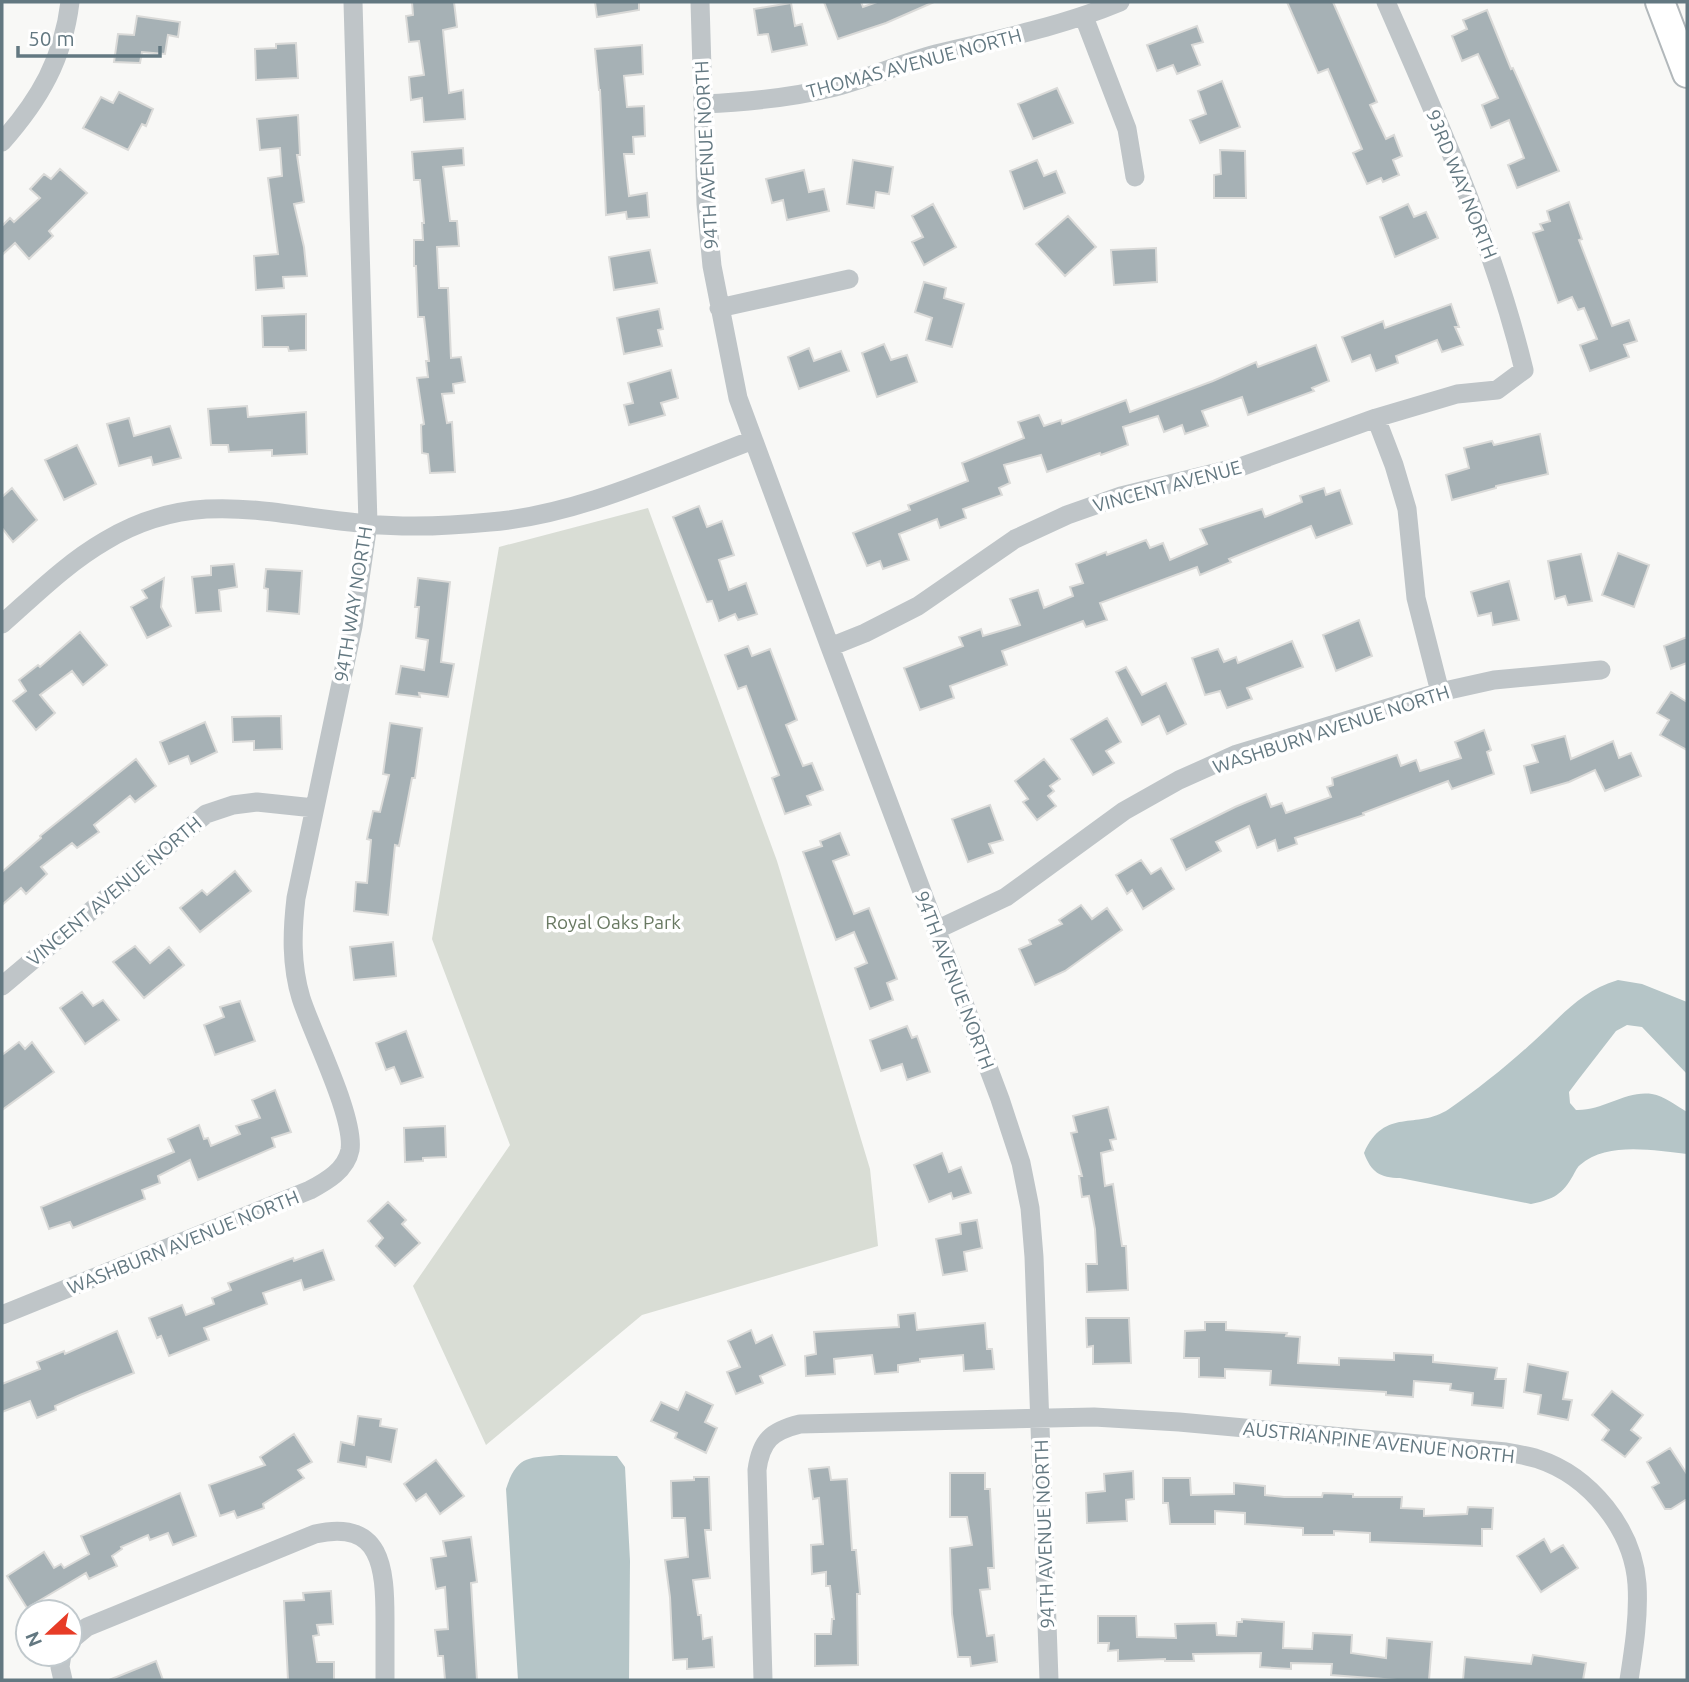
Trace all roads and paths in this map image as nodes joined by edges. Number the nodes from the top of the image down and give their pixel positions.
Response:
1 (70, 2) edge
2 (353, 2) edge
3 (699, 2) edge
4 (1120, 2) edge
5 (1386, 2) edge
6 (1660, 2) edge
7 (1084, 17) junction
8 (1687, 73) edge
9 (703, 104) junction
10 (2, 142) edge
11 (1135, 177) dead end
12 (849, 279) dead end
13 (719, 308) junction
14 (1524, 370) joint
15 (1376, 418) junction
16 (753, 440) junction
17 (368, 524) junction
18 (2, 624) edge
19 (830, 647) junction
20 (1601, 670) dead end
21 (1440, 692) junction
22 (314, 808) junction
23 (936, 930) junction
24 (2, 986) edge
25 (349, 1151) joint
26 (2, 1315) edge
27 (1040, 1417) junction
28 (84, 1629) edge
29 (385, 1680) edge
30 (764, 1680) edge
31 (1049, 1680) edge
32 (1629, 1680) edge

1 - 10 street
2 - 17 street, 94TH WAY NORTH
3 - 9 street, 94TH AVENUE NORTH
4 - 7 street, THOMAS AVENUE NORTH
5 - 14 street, 93RD WAY NORTH
6 - 8 highway
7 - 9 street, THOMAS AVENUE NORTH
7 - 11 street
9 - 13 street, 94TH AVENUE NORTH
12 - 13 street
13 - 16 street, 94TH AVENUE NORTH
14 - 15 street, VINCENT AVENUE
15 - 19 street, VINCENT AVENUE
15 - 21 street
16 - 17 street
16 - 19 street, 94TH AVENUE NORTH
17 - 18 street
17 - 22 street, 94TH WAY NORTH
19 - 23 street, 94TH AVENUE NORTH
20 - 21 street, WASHBURN AVENUE NORTH
21 - 23 street, WASHBURN AVENUE NORTH
22 - 24 street, VINCENT AVENUE NORTH
22 - 25 street, 94TH WAY NORTH
23 - 27 street, 94TH AVENUE NORTH
25 - 26 street, WASHBURN AVENUE NORTH
27 - 30 street, AUSTRIANPINE AVENUE NORTH
27 - 31 street, 94TH AVENUE NORTH
27 - 32 street, AUSTRIANPINE AVENUE NORTH
28 - 29 street

